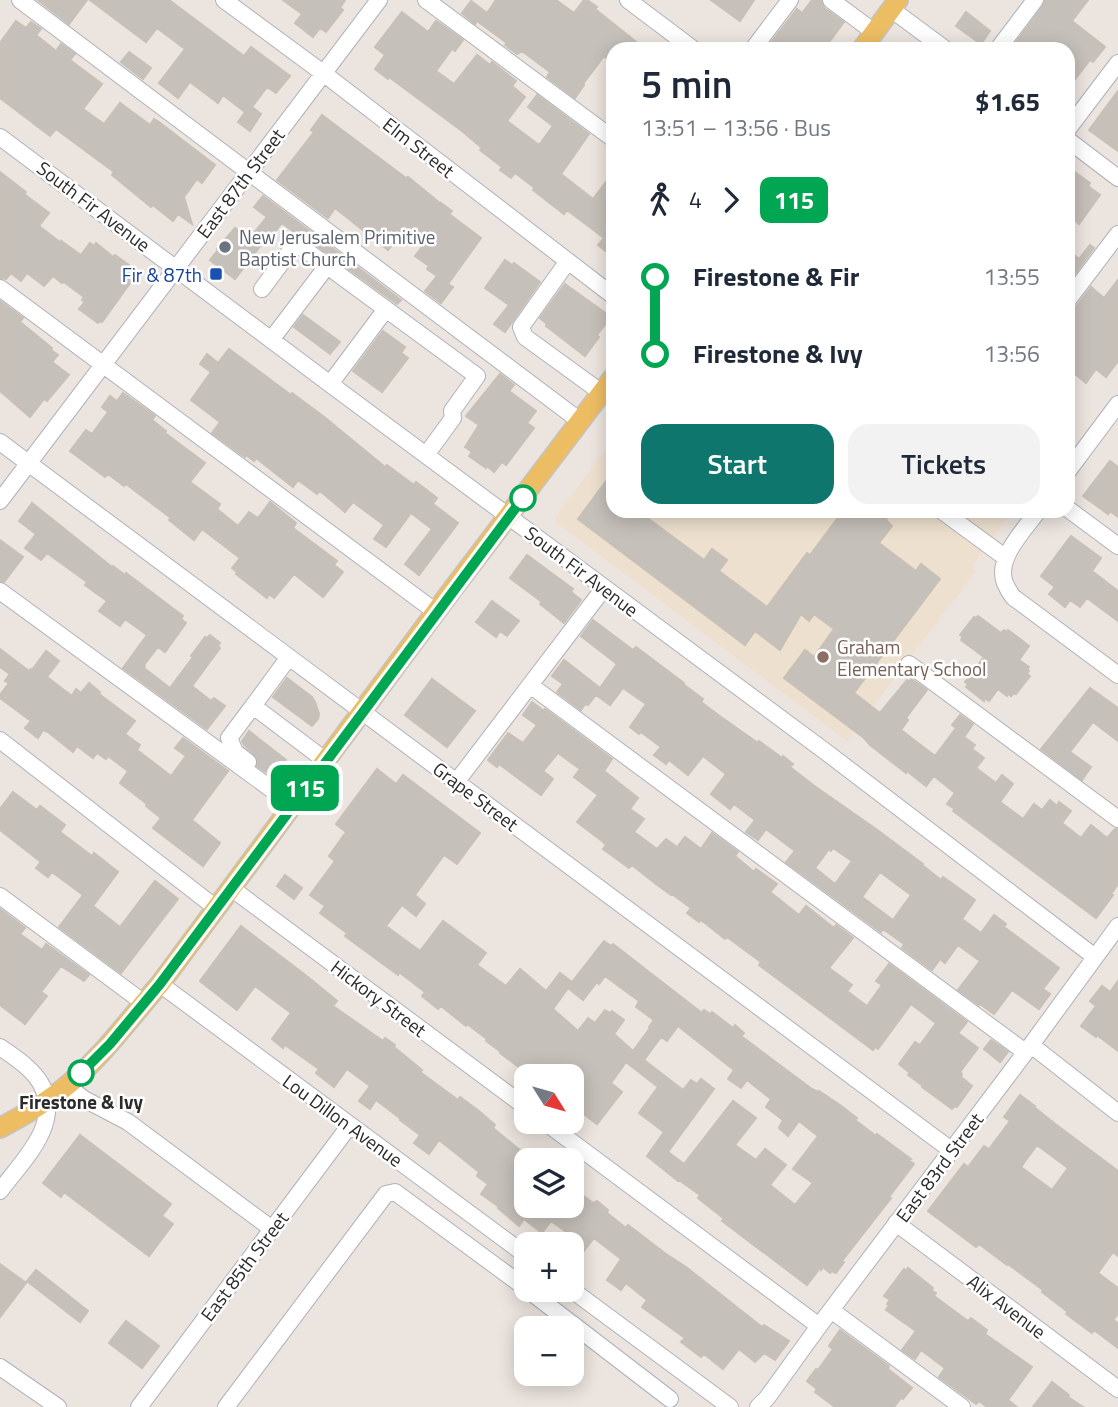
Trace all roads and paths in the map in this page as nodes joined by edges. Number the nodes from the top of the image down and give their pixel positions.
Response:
1 (20, 0) edge
2 (224, 0) edge
3 (379, 0) edge
4 (426, 0) edge
5 (628, 0) edge
6 (790, 0) edge
7 (831, 0) edge
8 (1035, 0) edge
9 (895, 5) edge
10 (874, 32) junction
11 (684, 42) edge
12 (757, 42) edge
13 (867, 42) edge
14 (937, 42) edge
15 (1003, 42) edge
16 (1118, 63) edge
17 (323, 73) junction
18 (1075, 120) edge
19 (606, 134) edge
20 (0, 136) edge
21 (1075, 145) edge
22 (249, 171) junction
23 (1118, 178) edge
24 (1118, 234) edge
25 (568, 261) junction
26 (327, 266) junction
27 (176, 268) junction
28 (0, 288) edge
29 (261, 289) dead end
30 (606, 290) edge
31 (1075, 291) edge
32 (386, 309) junction
33 (271, 340) junction
34 (103, 365) junction
35 (330, 384) junction
36 (606, 385) edge
37 (606, 387) edge
38 (1118, 404) edge
39 (580, 421) junction
40 (0, 442) edge
41 (426, 455) junction
42 (1075, 462) edge
43 (28, 463) junction
44 (0, 501) edge
45 (1075, 514) edge
46 (508, 516) junction
47 (952, 518) edge
48 (1033, 518) edge
49 (1118, 546) edge
50 (1006, 558) junction
51 (604, 588) junction
52 (0, 591) edge
53 (436, 612) junction
54 (289, 657) junction
55 (909, 664) dead end
56 (1118, 675) edge
57 (530, 685) junction
58 (253, 706) junction
59 (362, 711) junction
60 (0, 740) edge
61 (326, 761) junction
62 (457, 782) junction
63 (262, 783) junction
64 (293, 805) junction
65 (1118, 819) edge
66 (231, 888) junction
67 (0, 895) edge
68 (216, 908) junction
69 (1118, 926) edge
70 (1094, 957) junction
71 (160, 984) junction
72 (144, 1003) junction
73 (0, 1047) edge
74 (1028, 1049) junction
75 (67, 1086) junction
76 (514, 1098) edge
77 (47, 1101) junction
78 (1118, 1113) edge
79 (351, 1125) junction
80 (0, 1128) edge
81 (561, 1134) edge
82 (951, 1150) junction
83 (0, 1191) edge
84 (897, 1223) junction
85 (272, 1230) junction
86 (514, 1246) edge
87 (514, 1279) edge
88 (584, 1299) edge
89 (544, 1302) edge
90 (831, 1310) junction
91 (819, 1326) junction
92 (0, 1367) edge
93 (1118, 1389) edge
94 (670, 1399) dead end
95 (768, 1404) edge
96 (58, 1407) edge
97 (139, 1407) edge
98 (226, 1407) edge
99 (730, 1407) edge
100 (962, 1407) edge

1 - 22 street
2 - 17 street, Elm Street
3 - 17 street, East 87th Street
4 - 19 street
5 - 11 street
6 - 12 street
7 - 10 street
8 - 15 street
9 - 10 main road
9 - 14 street
10 - 13 main road
16 - 18 street
17 - 22 street, East 87th Street
17 - 25 street, Elm Street
20 - 27 street, South Fir Avenue
21 - 23 street
22 - 27 street, East 87th Street
22 - 39 street
24 - 31 street
25 - 30 street, Elm Street
25 - 36 street
26 - 29 street
26 - 32 street
26 - 33 street
27 - 33 street, South Fir Avenue
27 - 34 street, East 87th Street
28 - 34 street
32 - 35 street
32 - 41 street
33 - 35 street, South Fir Avenue
34 - 43 street, East 87th Street
34 - 53 street
35 - 41 street, South Fir Avenue
37 - 39 main road
38 - 42 street
39 - 46 main road
40 - 43 street, Grape Street
41 - 46 street, South Fir Avenue
43 - 44 street, East 87th Street
43 - 54 street, Grape Street
45 - 49 street
46 - 51 street, South Fir Avenue
46 - 53 main road
47 - 50 street
48 - 50 street
50 - 56 street
51 - 57 street
51 - 70 street, South Fir Avenue
52 - 63 street
53 - 59 main road
54 - 58 street
54 - 59 street, Grape Street
55 - 65 street
57 - 62 street
57 - 74 street
58 - 61 street
58 - 63 street
59 - 61 main road
59 - 62 street, Grape Street
60 - 68 street
61 - 64 main road
62 - 82 street, Grape Street
63 - 64 street
64 - 66 main road
66 - 68 main road
66 - 76 street, Hickory Street
67 - 72 street
68 - 71 main road
69 - 70 street, East 83rd Street
70 - 74 street, East 83rd Street
71 - 72 main road
71 - 79 street, Lou Dillon Avenue
72 - 75 main road
73 - 77 street
74 - 78 street
74 - 82 street, East 83rd Street
75 - 77 main road
75 - 85 street
77 - 80 main road
77 - 83 street
79 - 85 street, East 85th Street
79 - 86 street, Lou Dillon Avenue
81 - 91 street
82 - 84 street, East 83rd Street
84 - 90 street, East 83rd Street
84 - 93 street, Alix Avenue
85 - 97 street, East 85th Street
87 - 98 street
88 - 99 street
89 - 94 street
90 - 91 street, East 83rd Street
90 - 100 street
91 - 95 street, East 83rd Street
92 - 96 street

